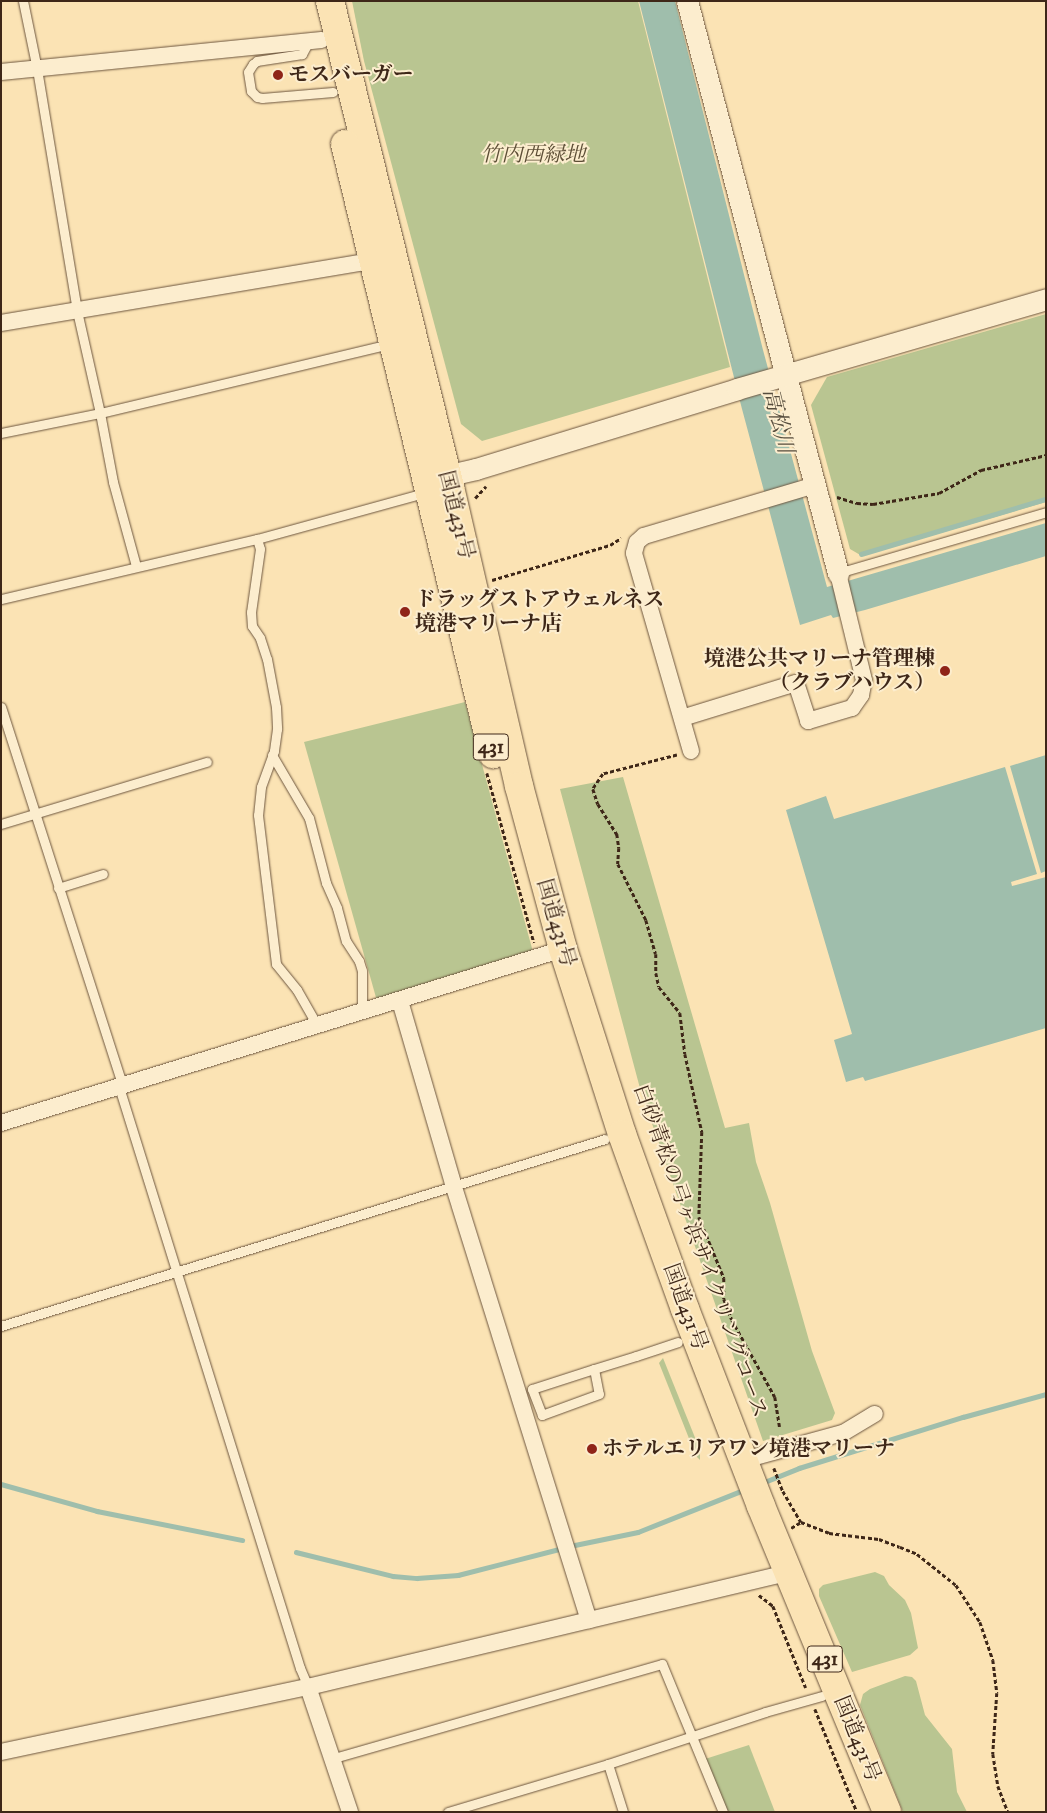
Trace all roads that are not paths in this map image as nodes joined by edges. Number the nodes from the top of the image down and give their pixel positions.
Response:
1 (23, 1) edge
2 (312, 1) edge
3 (330, 1) edge
4 (687, 1) edge
5 (315, 40) junction
6 (37, 69) junction
7 (1, 72) edge
8 (333, 92) junction
9 (373, 261) junction
10 (1046, 299) edge
11 (77, 311) junction
12 (1, 323) edge
13 (393, 343) junction
14 (778, 377) junction
15 (100, 413) junction
16 (1, 433) edge
17 (439, 486) junction
18 (815, 490) junction
19 (1046, 512) edge
20 (257, 539) junction
21 (136, 566) junction
22 (839, 577) junction
23 (1, 599) edge
24 (1, 707) edge
25 (682, 718) junction
26 (691, 752) road end
27 (272, 755) junction
28 (207, 762) dead end
29 (35, 813) junction
30 (1, 824) edge
31 (103, 874) dead end
32 (58, 888) junction
33 (555, 952) junction
34 (400, 1001) junction
35 (362, 1012) junction
36 (317, 1025) junction
37 (121, 1087) junction
38 (1, 1123) edge
39 (605, 1138) junction
40 (453, 1184) junction
41 (177, 1270) junction
42 (1, 1326) edge
43 (678, 1342) junction
44 (594, 1369) junction
45 (875, 1414) dead end
46 (750, 1464) junction
47 (772, 1581) junction
48 (589, 1620) junction
49 (308, 1687) junction
50 (814, 1698) junction
51 (693, 1736) junction
52 (1, 1752) edge
53 (334, 1758) junction
54 (608, 1764) junction
55 (350, 1812) edge
56 (448, 1812) edge
57 (623, 1812) edge
58 (723, 1812) edge
59 (868, 1812) edge
60 (887, 1812) edge

1 - 6 lane
2 - 5 highway, 国道431号 / 431
3 - 17 highway, 国道431号 / 431
4 - 14 street
5 - 6 street
5 - 8 highway, 国道431号 / 431
5 - 8 lane
6 - 7 street
6 - 11 lane
8 - 9 highway, 国道431号 / 431
9 - 11 street
9 - 13 highway, 国道431号 / 431
10 - 14 street
11 - 12 street
11 - 15 lane
13 - 15 lane
13 - 17 highway, 国道431号 / 431
14 - 17 street
14 - 18 street
15 - 16 lane
15 - 21 lane
17 - 20 lane
17 - 33 highway, 国道431号 / 431
18 - 22 street
18 - 25 street
19 - 22 lane
20 - 21 lane
20 - 27 lane
21 - 23 lane
22 - 25 street
24 - 29 lane
25 - 26 street
27 - 35 lane
27 - 36 lane
28 - 29 lane
29 - 30 lane
29 - 32 lane
31 - 32 lane
32 - 37 lane
33 - 34 street
33 - 39 highway, 国道431号 / 431
33 - 46 highway, 国道431号 / 431
34 - 35 street
34 - 40 street
35 - 36 street
36 - 37 street
37 - 38 street
37 - 41 lane
39 - 40 lane
39 - 43 highway, 国道431号 / 431
40 - 41 lane
40 - 48 street
41 - 42 lane
41 - 49 lane
43 - 44 lane
43 - 46 highway, 国道431号 / 431
44 - 44 lane
45 - 46 street
46 - 47 highway, 国道431号 / 431
47 - 48 street
47 - 50 highway, 国道431号 / 431
47 - 60 highway, 国道431号 / 431
48 - 49 street
49 - 52 street
49 - 53 street
50 - 51 lane
50 - 59 highway, 国道431号 / 431
51 - 53 lane
51 - 54 lane
51 - 58 lane
53 - 55 street
54 - 56 lane
54 - 57 lane

